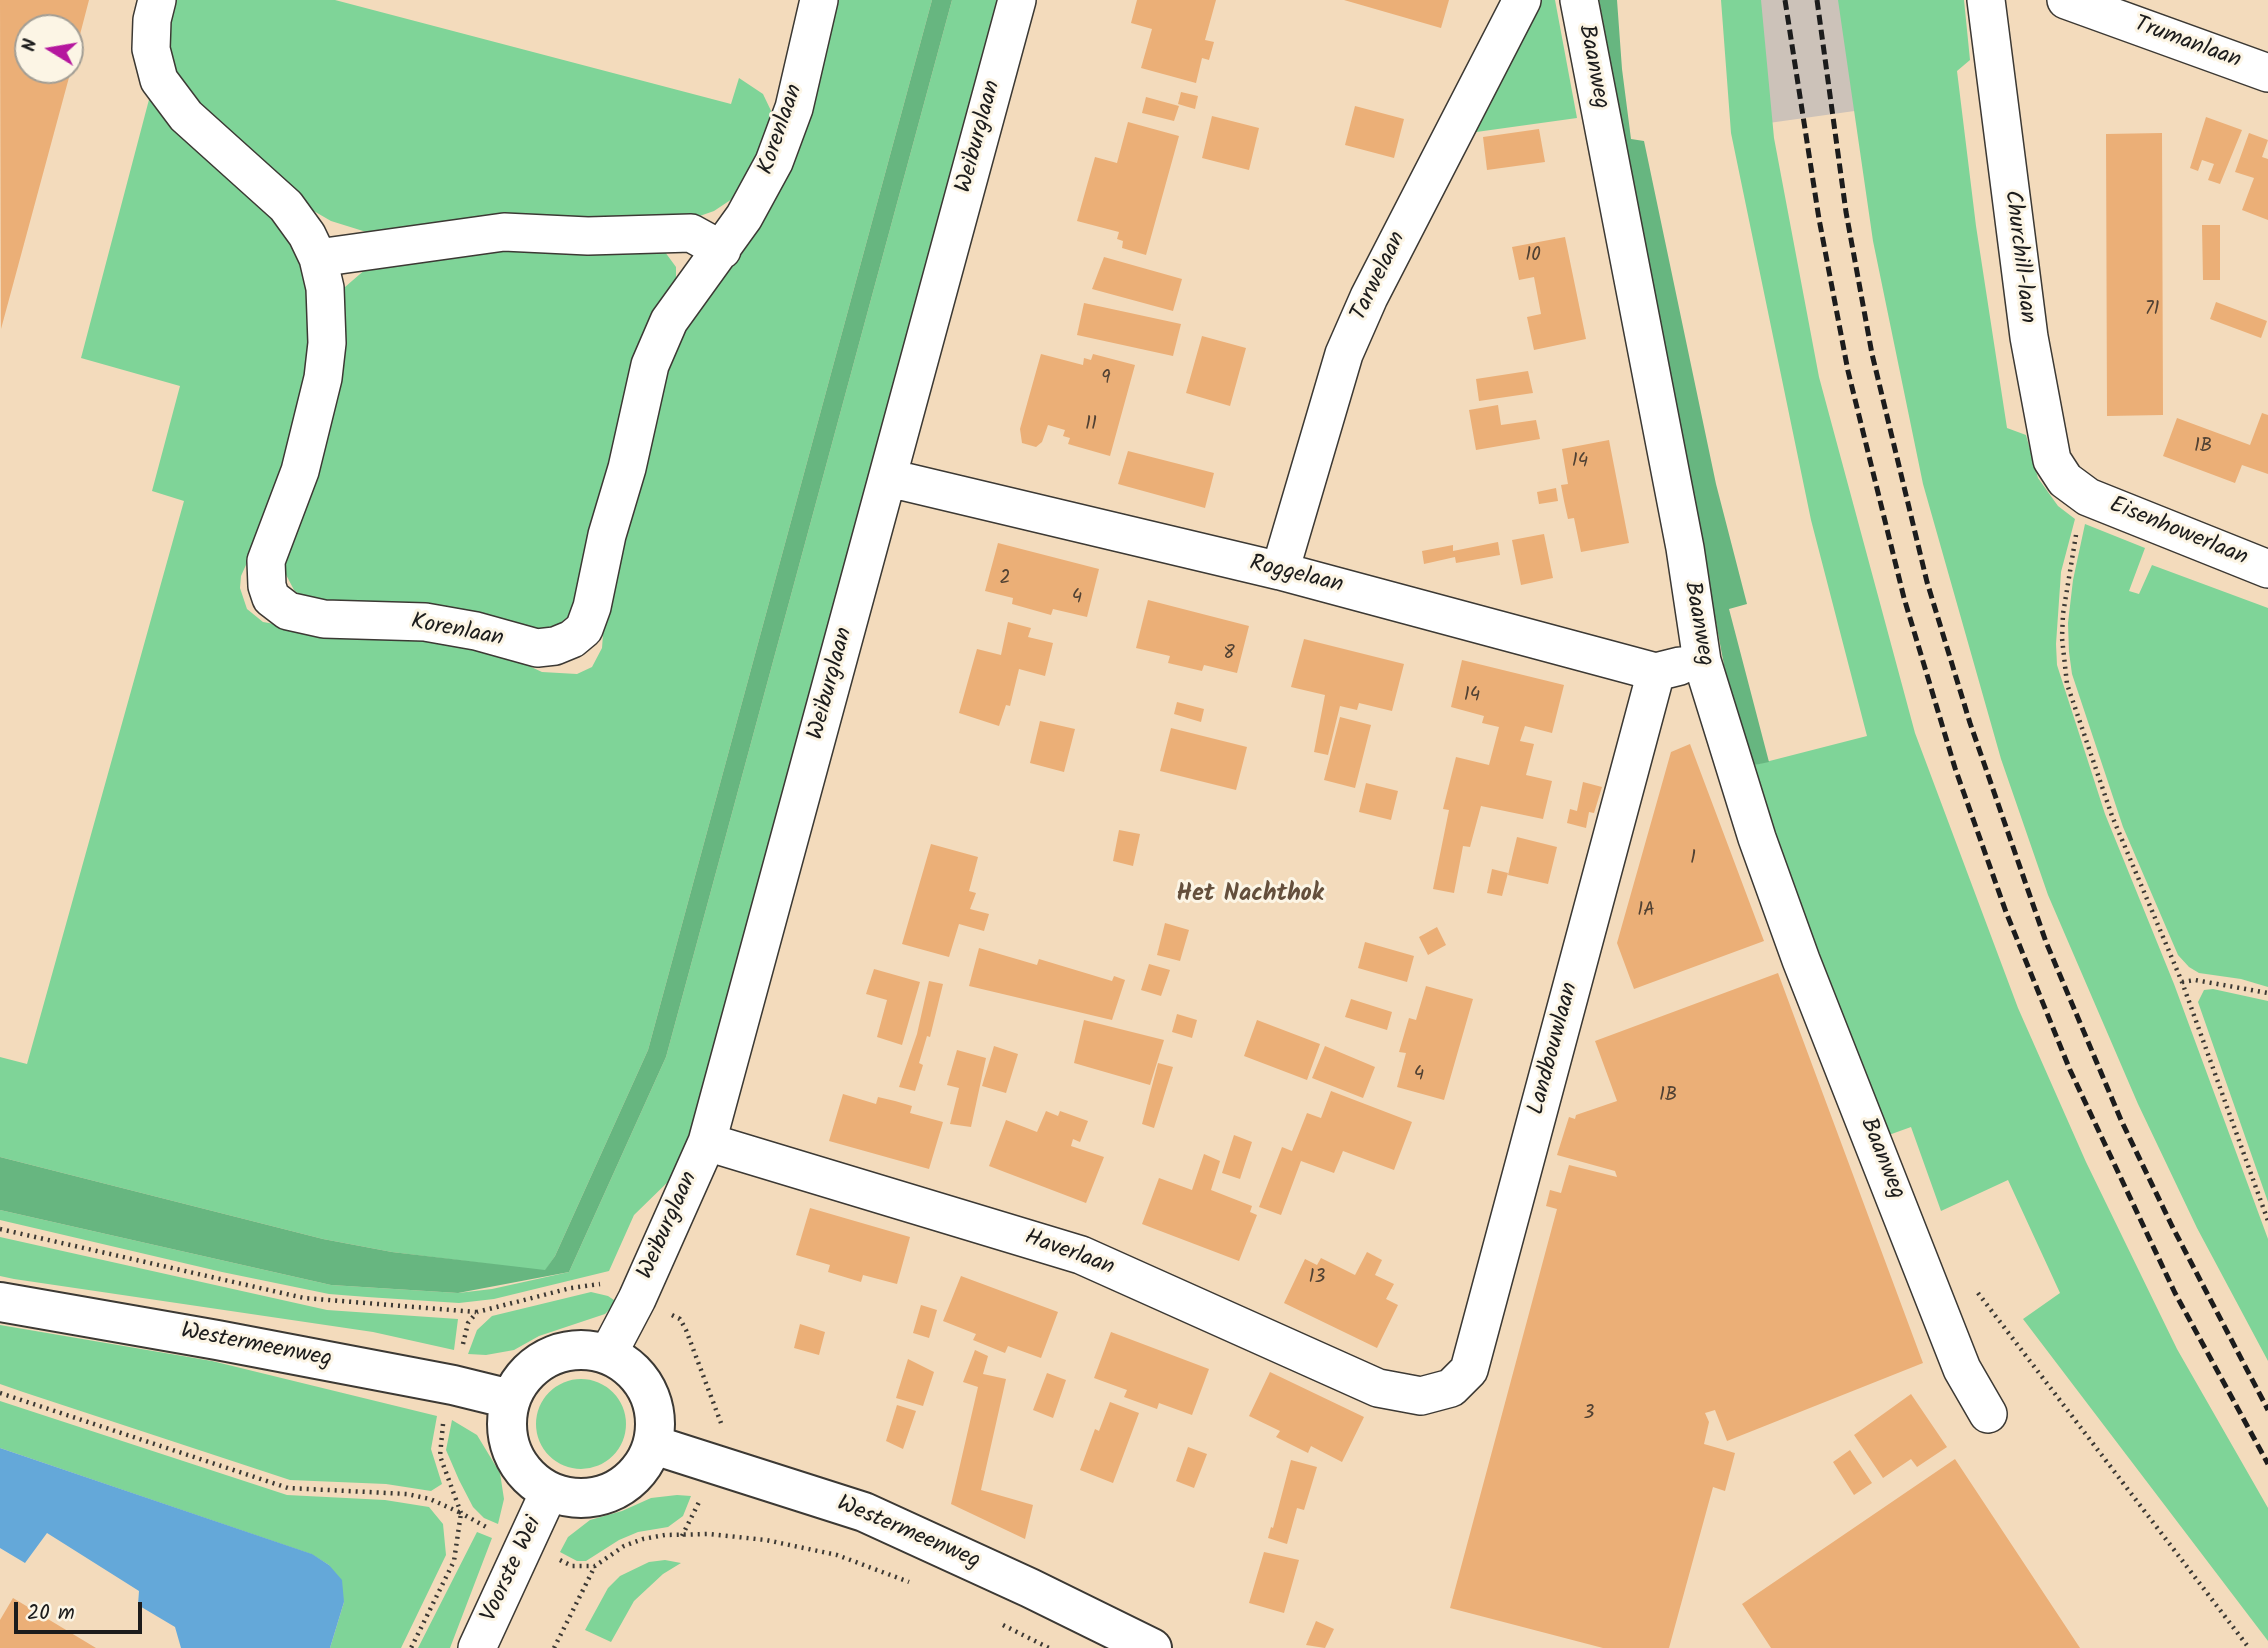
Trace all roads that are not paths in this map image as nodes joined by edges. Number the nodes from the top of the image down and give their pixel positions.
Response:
1 (157, 0) edge
2 (819, 0) edge
3 (1017, 0) edge
4 (1522, 0) edge
5 (1579, 0) edge
6 (1986, 0) edge
7 (2067, 0) edge
8 (2268, 74) edge
9 (722, 250) junction
10 (318, 258) junction
11 (889, 478) junction
12 (2088, 498) joint
13 (2268, 569) edge
14 (1280, 571) junction
15 (1702, 661) junction
16 (1656, 672) junction
17 (707, 1142) junction
18 (0, 1302) edge
19 (608, 1354) junction
20 (1420, 1396) joint
21 (510, 1399) junction
22 (1988, 1414) dead end
23 (654, 1445) junction
24 (549, 1492) junction
25 (477, 1648) edge
26 (1152, 1648) edge

1 - 10 street, Korenlaan
2 - 9 street, Korenlaan
3 - 11 street, Weiburglaan
4 - 14 street, Tarwelaan
5 - 15 street, Baanweg
6 - 12 street, Churchill-laan
7 - 8 street, Trumanlaan
9 - 10 street
9 - 10 street, Korenlaan
11 - 14 street, Roggelaan
11 - 17 street, Weiburglaan
12 - 13 street, Eisenhowerlaan
14 - 16 street, Roggelaan
15 - 16 street, Roggelaan
15 - 22 street, Baanweg
16 - 20 street, Landbouwlaan
17 - 19 street, Weiburglaan
17 - 20 street, Haverlaan
18 - 21 street, Westermeenweg
19 - 21 street
19 - 23 street
21 - 24 street
23 - 24 street
23 - 26 street, Westermeenweg
24 - 25 street, Voorste Wei

